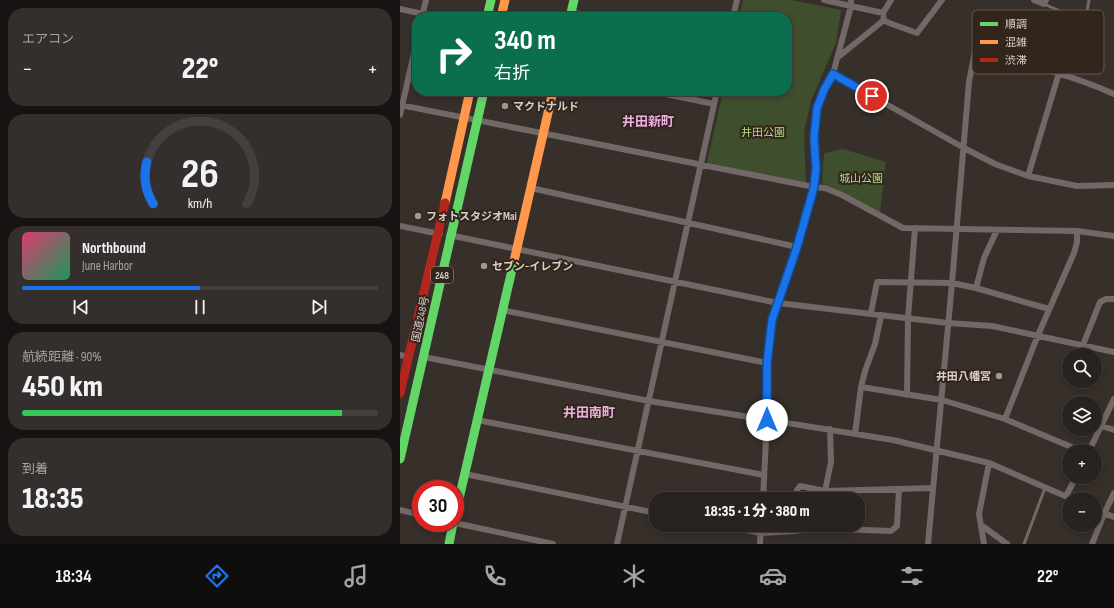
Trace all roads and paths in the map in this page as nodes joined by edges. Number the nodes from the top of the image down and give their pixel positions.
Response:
1 (426, 0) edge
2 (491, 0) edge
3 (505, 0) edge
4 (574, 0) edge
5 (737, 0) edge
6 (824, 0) edge
7 (863, 0) edge
8 (891, 0) edge
9 (942, 0) edge
10 (1034, 0) edge
11 (1089, 0) edge
12 (1045, 2) edge
13 (851, 3) edge
14 (863, 8) junction
15 (400, 9) edge
16 (1061, 10) edge
17 (1087, 10) edge
18 (412, 12) edge
19 (423, 12) edge
20 (488, 12) edge
21 (502, 12) edge
22 (572, 12) edge
23 (734, 12) edge
24 (883, 13) junction
25 (884, 20) junction
26 (837, 58) junction
27 (412, 61) edge
28 (972, 66) edge
29 (833, 74) junction
30 (1059, 74) edge
31 (1062, 74) edge
32 (1114, 94) edge
33 (469, 96) edge
34 (483, 96) edge
35 (552, 96) edge
36 (675, 96) edge
37 (716, 96) edge
38 (714, 104) junction
39 (401, 106) edge
40 (400, 115) edge
41 (463, 118) junction
42 (477, 120) junction
43 (543, 134) junction
44 (964, 148) junction
45 (701, 165) junction
46 (1028, 176) junction
47 (1114, 185) edge
48 (814, 187) junction
49 (530, 188) junction
50 (689, 222) junction
51 (400, 226) edge
52 (915, 228) junction
53 (956, 229) junction
54 (997, 230) junction
55 (1077, 231) junction
56 (438, 233) junction
57 (451, 236) junction
58 (1114, 236) edge
59 (797, 247) junction
60 (516, 249) junction
61 (676, 282) junction
62 (912, 283) junction
63 (952, 283) junction
64 (976, 288) junction
65 (1114, 299) edge
66 (778, 303) junction
67 (1049, 309) junction
68 (502, 310) junction
69 (871, 313) junction
70 (881, 316) junction
71 (908, 318) junction
72 (948, 323) junction
73 (1038, 335) junction
74 (662, 341) junction
75 (1083, 346) junction
76 (1114, 352) edge
77 (404, 356) edge
78 (424, 357) junction
79 (767, 363) junction
80 (489, 370) junction
81 (861, 387) junction
82 (400, 394) edge
83 (907, 395) junction
84 (1114, 399) edge
85 (942, 400) junction
86 (649, 401) junction
87 (1004, 419) junction
88 (477, 420) junction
89 (767, 420) junction
90 (1102, 426) joint
91 (830, 430) junction
92 (1114, 430) edge
93 (855, 434) junction
94 (1063, 444) edge
95 (936, 450) junction
96 (638, 451) junction
97 (400, 459) edge
98 (989, 463) junction
99 (465, 474) junction
100 (764, 475) junction
101 (464, 480) edge
102 (933, 488) junction
103 (1045, 488) junction
104 (898, 489) junction
105 (825, 491) junction
106 (763, 492) edge
107 (797, 492) edge
108 (1114, 493) edge
109 (1062, 495) edge
110 (625, 507) junction
111 (400, 510) edge
112 (649, 512) edge
113 (412, 513) edge
114 (1104, 514) junction
115 (1114, 517) edge
116 (464, 525) edge
117 (981, 525) junction
118 (865, 530) edge
119 (451, 532) edge
120 (761, 532) edge
121 (448, 544) edge
122 (553, 544) edge
123 (617, 544) edge
124 (760, 544) edge
125 (928, 544) edge
126 (984, 544) edge
127 (1007, 544) edge
128 (1024, 544) edge
129 (1092, 544) edge

1 - 19 street
2 - 20 main road
3 - 21 main road
4 - 22 main road
5 - 23 street
6 - 13 street
7 - 14 street
8 - 24 street
9 - 25 street
10 - 12 street
11 - 17 lane
12 - 16 lane
13 - 14 street
13 - 26 street
14 - 24 street
15 - 18 street
24 - 25 street
25 - 26 street
26 - 29 street
27 - 39 street
28 - 44 street
29 - 44 street
29 - 48 street
30 - 46 street
31 - 32 street
33 - 41 main road, 国道248号 / 248
34 - 42 main road, 国道248号 / 248
35 - 43 main road
36 - 38 street
37 - 38 street
38 - 45 street
39 - 40 street
39 - 41 street
41 - 42 street
41 - 56 main road, 国道248号 / 248
42 - 43 street
42 - 57 main road, 国道248号 / 248
43 - 45 street
43 - 49 main road
44 - 46 street
44 - 53 street
45 - 48 street
45 - 50 street
46 - 47 street
48 - 52 street
48 - 59 street
49 - 50 street
49 - 60 main road
50 - 59 street
50 - 61 street
51 - 56 street
52 - 53 street
52 - 62 street
53 - 54 street
53 - 63 street
54 - 55 street
54 - 64 street
55 - 58 street
55 - 67 street
56 - 57 street
56 - 77 main road, 国道248号 / 248
57 - 60 street
57 - 78 main road, 国道248号 / 248
59 - 66 street
60 - 61 street
60 - 68 main road
61 - 66 street
61 - 74 street
62 - 63 street
62 - 69 street
62 - 71 street
63 - 64 street
63 - 72 street
64 - 67 street
65 - 75 street
66 - 69 street
66 - 79 street
67 - 73 street
68 - 74 street
68 - 80 main road
69 - 70 street
70 - 71 street
70 - 81 street
71 - 72 street
71 - 83 street
72 - 73 street
72 - 85 street
73 - 75 street
73 - 87 street
74 - 79 street
74 - 86 street
75 - 76 street
77 - 82 main road, 国道248号 / 248
78 - 80 street
78 - 97 main road, 国道248号 / 248
79 - 89 street
80 - 86 street
80 - 88 main road
81 - 83 street
81 - 93 street
83 - 85 street
84 - 90 street
85 - 87 street
85 - 95 street
86 - 89 street
86 - 96 street
87 - 94 street
88 - 96 street
88 - 99 main road
89 - 91 street
89 - 100 street
90 - 92 street
91 - 93 street
91 - 105 street
93 - 95 street
95 - 98 street
95 - 102 street
96 - 100 street
96 - 110 street
98 - 103 street
98 - 117 street
99 - 101 main road
99 - 110 street
100 - 106 street
102 - 104 street
102 - 125 street
103 - 109 street
103 - 128 lane
104 - 105 street
104 - 118 street
105 - 107 street
108 - 114 street
110 - 112 street
110 - 123 street
111 - 113 street
114 - 115 street
114 - 129 street
116 - 122 street
117 - 126 street
117 - 127 street
119 - 121 main road
120 - 124 street

